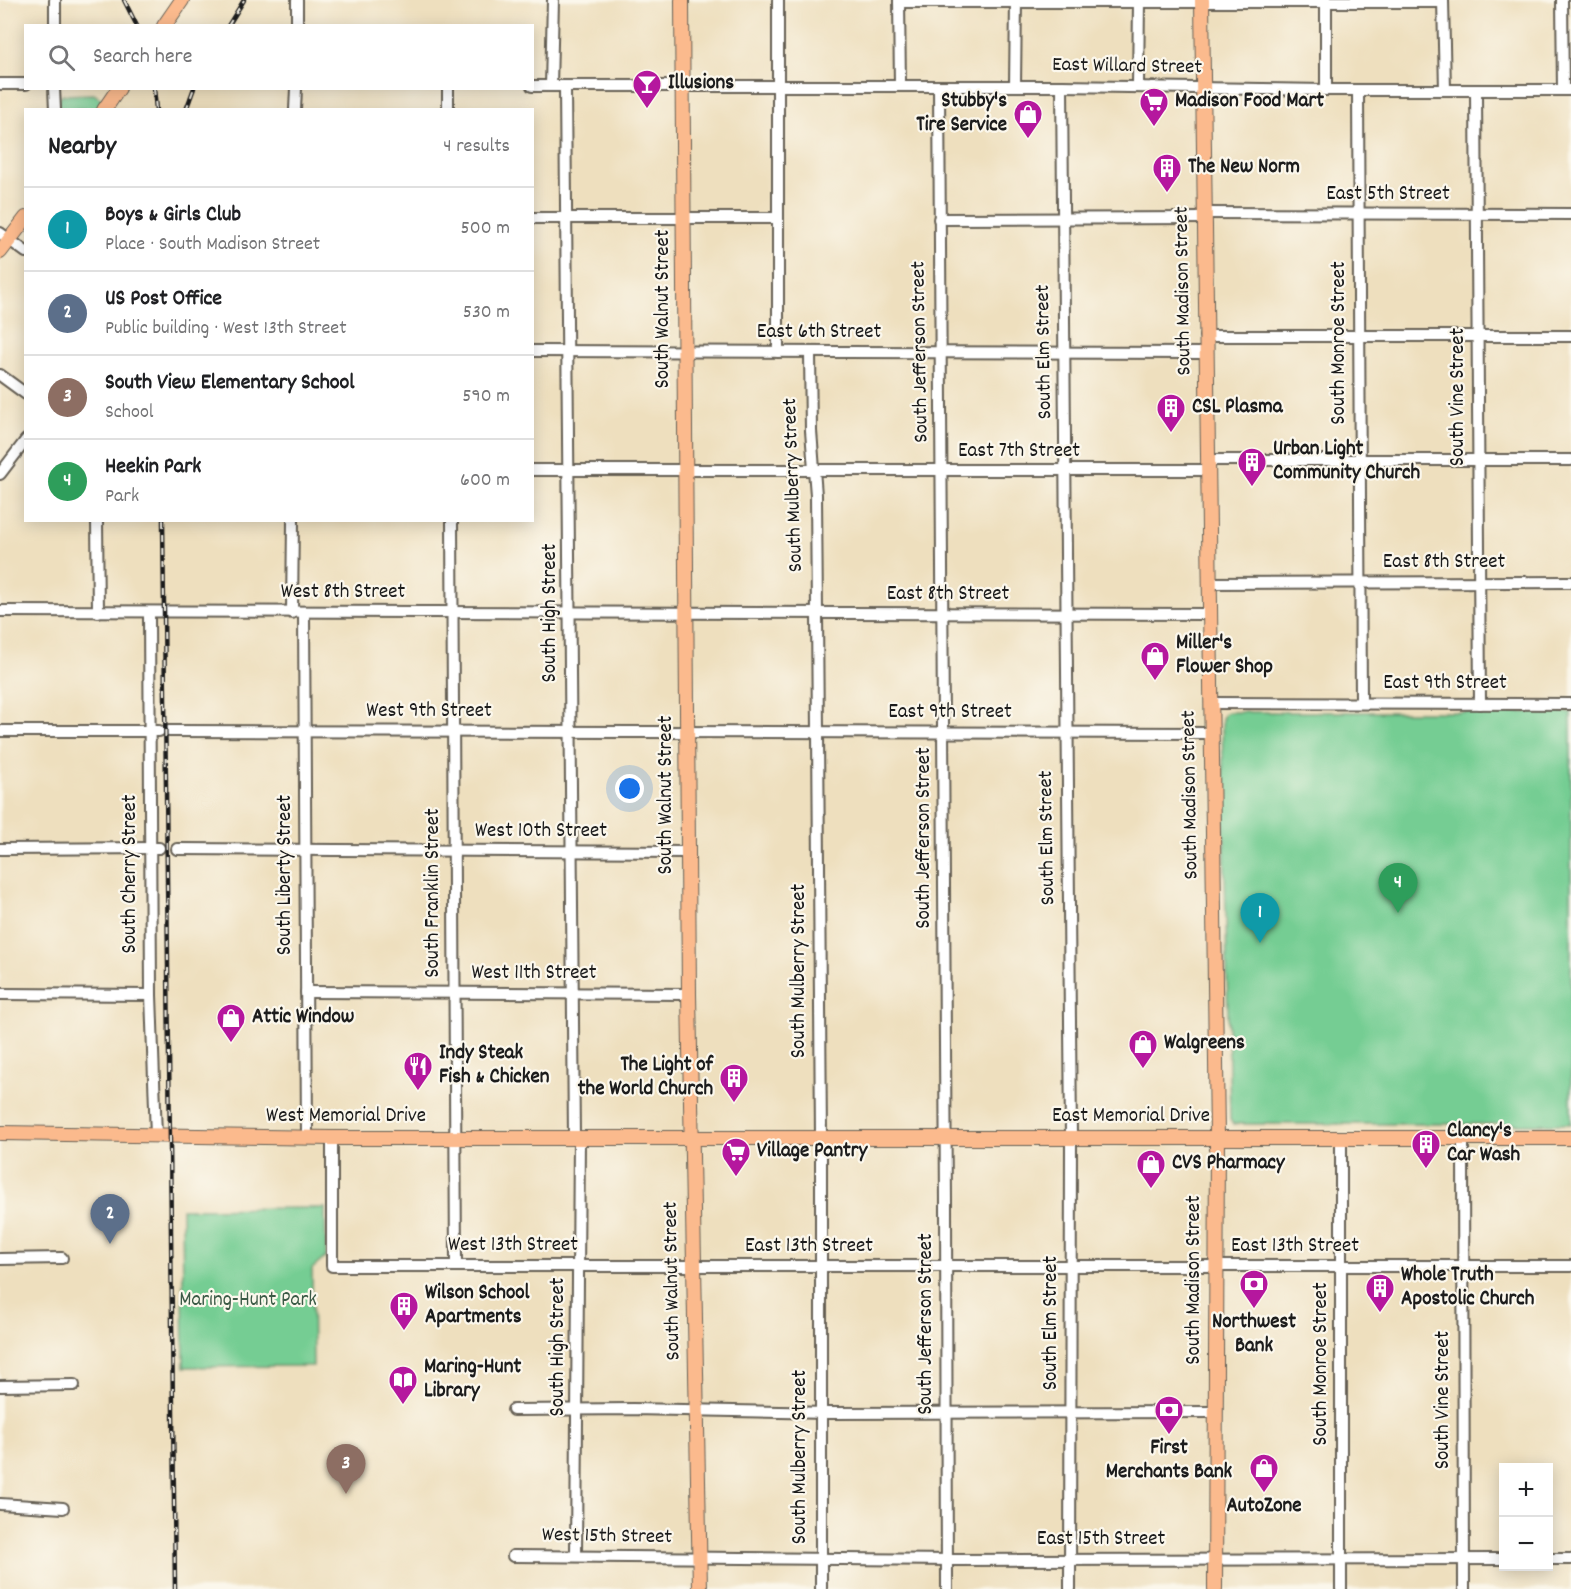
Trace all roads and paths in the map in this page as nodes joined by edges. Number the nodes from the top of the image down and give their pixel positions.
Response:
1 (55, 0) edge
2 (182, 0) edge
3 (297, 0) edge
4 (553, 0) edge
5 (682, 0) edge
6 (778, 0) edge
7 (1016, 0) edge
8 (1076, 0) edge
9 (1125, 0) edge
10 (1562, 0) edge
11 (899, 1) edge
12 (1139, 1) edge
13 (1203, 1) edge
14 (1443, 1) edge
15 (1326, 2) edge
16 (55, 24) edge
17 (165, 24) edge
18 (297, 24) edge
19 (0, 84) edge
20 (24, 84) edge
21 (534, 86) edge
22 (900, 86) junction
23 (939, 86) junction
24 (1015, 86) junction
25 (1062, 86) junction
26 (1138, 86) junction
27 (551, 87) junction
28 (565, 87) junction
29 (683, 87) junction
30 (778, 87) junction
31 (1203, 87) junction
32 (54, 90) edge
33 (118, 90) edge
34 (296, 90) edge
35 (448, 90) edge
36 (1326, 90) junction
37 (1358, 90) junction
38 (1445, 90) junction
39 (1476, 90) junction
40 (1567, 90) edge
41 (55, 108) edge
42 (105, 108) edge
43 (295, 108) edge
44 (448, 108) edge
45 (1358, 214) junction
46 (1571, 214) edge
47 (1476, 215) junction
48 (1205, 216) junction
49 (534, 218) edge
50 (565, 218) junction
51 (684, 218) junction
52 (778, 218) junction
53 (939, 219) junction
54 (1063, 219) junction
55 (24, 220) edge
56 (5, 236) edge
57 (24, 250) edge
58 (0, 252) edge
59 (1205, 336) junction
60 (1359, 336) junction
61 (1571, 336) edge
62 (1478, 337) junction
63 (534, 351) edge
64 (569, 352) junction
65 (685, 352) junction
66 (778, 352) junction
67 (941, 352) junction
68 (1065, 352) junction
69 (810, 353) junction
70 (1206, 353) junction
71 (0, 375) edge
72 (24, 393) edge
73 (24, 443) edge
74 (1360, 460) junction
75 (1479, 460) junction
76 (1571, 460) edge
77 (1208, 465) junction
78 (534, 470) edge
79 (570, 471) junction
80 (686, 471) junction
81 (814, 471) junction
82 (942, 471) junction
83 (1065, 471) junction
84 (0, 474) edge
85 (98, 522) edge
86 (293, 522) edge
87 (452, 522) edge
88 (1479, 582) junction
89 (1571, 582) edge
90 (1210, 583) junction
91 (1361, 583) junction
92 (0, 611) edge
93 (98, 612) junction
94 (149, 612) junction
95 (292, 612) junction
96 (304, 612) junction
97 (453, 613) junction
98 (571, 614) junction
99 (687, 614) junction
100 (1066, 614) junction
101 (1210, 614) junction
102 (816, 615) junction
103 (942, 615) junction
104 (1211, 703) junction
105 (1361, 703) junction
106 (1480, 704) junction
107 (1571, 704) edge
108 (0, 731) edge
109 (159, 731) junction
110 (305, 731) junction
111 (453, 732) junction
112 (571, 732) junction
113 (818, 732) junction
114 (944, 732) junction
115 (1068, 732) junction
116 (688, 733) junction
117 (1212, 733) junction
118 (155, 848) junction
119 (0, 849) edge
120 (177, 849) dead end
121 (306, 850) junction
122 (454, 852) junction
123 (573, 852) junction
124 (688, 852) junction
125 (306, 992) junction
126 (454, 993) junction
127 (0, 994) edge
128 (573, 994) junction
129 (689, 994) junction
130 (152, 995) junction
131 (0, 1133) edge
132 (156, 1136) junction
133 (1217, 1137) junction
134 (307, 1138) junction
135 (332, 1138) junction
136 (455, 1138) junction
137 (576, 1138) junction
138 (692, 1138) junction
139 (1341, 1138) junction
140 (1463, 1138) junction
141 (1571, 1138) edge
142 (821, 1139) junction
143 (946, 1139) junction
144 (1071, 1139) junction
145 (62, 1258) dead end
146 (0, 1259) edge
147 (1463, 1265) junction
148 (456, 1266) junction
149 (579, 1266) junction
150 (694, 1266) junction
151 (821, 1266) junction
152 (946, 1266) junction
153 (1071, 1266) junction
154 (1215, 1266) junction
155 (1341, 1266) junction
156 (1571, 1266) edge
157 (74, 1385) dead end
158 (0, 1386) edge
159 (578, 1409) junction
160 (513, 1410) dead end
161 (696, 1411) junction
162 (821, 1412) junction
163 (947, 1412) junction
164 (1071, 1412) junction
165 (1216, 1412) junction
166 (0, 1504) edge
167 (63, 1508) dead end
168 (513, 1556) dead end
169 (576, 1556) junction
170 (699, 1558) junction
171 (820, 1558) junction
172 (947, 1558) junction
173 (1070, 1559) junction
174 (1215, 1559) junction
175 (1341, 1559) junction
176 (1464, 1559) junction
177 (1499, 1559) edge
178 (1553, 1559) edge
179 (1571, 1559) edge
180 (700, 1589) edge
181 (821, 1589) edge
182 (946, 1589) edge
183 (1070, 1589) edge
184 (1215, 1589) edge
185 (1341, 1589) edge
186 (1464, 1589) edge

1 - 16 street
2 - 17 main road
3 - 18 street
4 - 27 street
5 - 29 main road, South Walnut Street
6 - 30 street
7 - 8 street
7 - 11 street
7 - 24 street
8 - 9 street
9 - 12 street
10 - 40 street
11 - 22 street
12 - 13 street
12 - 26 street
13 - 15 street
13 - 31 main road, South Madison Street
14 - 15 street
14 - 38 street
15 - 36 street
19 - 20 street
21 - 27 street, East Willard Street
22 - 23 street, East Willard Street
22 - 30 street, East Willard Street
23 - 24 street, East Willard Street
23 - 53 street, South Jefferson Street
24 - 25 street, East Willard Street
25 - 26 street, East Willard Street
25 - 54 street, South Elm Street
26 - 31 street, East Willard Street
27 - 28 street, East Willard Street
28 - 29 street, East Willard Street
28 - 50 street, South High Street
29 - 30 street, East Willard Street
29 - 51 main road, South Walnut Street
30 - 52 street
31 - 36 street, East Willard Street
31 - 48 main road, South Madison Street
32 - 41 street
33 - 42 main road
34 - 43 street
35 - 44 street
36 - 37 street, East Willard Street
37 - 38 street, East Willard Street
37 - 45 street, South Monroe Street
38 - 39 street, East Willard Street
39 - 40 street, East Willard Street
39 - 47 street, South Vine Street
45 - 47 street, East 5th Street
45 - 48 street, East 5th Street
45 - 60 street, South Monroe Street
46 - 47 street, East 5th Street
47 - 62 street, South Vine Street
48 - 54 street, East 5th Street
48 - 59 main road, South Madison Street
49 - 50 street
50 - 51 street
50 - 64 street, South High Street
51 - 52 street
51 - 65 main road, South Walnut Street
52 - 66 street
53 - 54 street, East 5th Street
53 - 67 street, South Jefferson Street
54 - 68 street, South Elm Street
55 - 56 main road
56 - 57 street
56 - 58 main road
59 - 60 street
59 - 70 main road, South Madison Street
60 - 62 street
60 - 74 street, South Monroe Street
61 - 62 street
62 - 75 street, South Vine Street
63 - 64 street, East 6th Street
64 - 65 street, East 6th Street
64 - 79 street, South High Street
65 - 66 street, East 6th Street
65 - 80 main road, South Walnut Street
66 - 69 street, East 6th Street
67 - 68 street, East 6th Street
67 - 69 street, East 6th Street
67 - 82 street, South Jefferson Street
68 - 70 street, East 6th Street
68 - 83 street, South Elm Street
69 - 81 street, South Mulberry Street
70 - 77 main road, South Madison Street
71 - 72 street
73 - 84 street
74 - 75 street, East 7th Street
74 - 77 street, East 7th Street
74 - 91 street, South Monroe Street
75 - 76 street, East 7th Street
75 - 88 street, South Vine Street
77 - 83 street, East 7th Street
77 - 90 main road, South Madison Street
78 - 79 street, East 7th Street
79 - 80 street, East 7th Street
79 - 98 street, South High Street
80 - 81 street, East 7th Street
80 - 99 main road, South Walnut Street
81 - 82 street, East 7th Street
81 - 102 street, South Mulberry Street
82 - 83 street, East 7th Street
82 - 103 street, South Jefferson Street
83 - 100 street, South Elm Street
85 - 93 street
86 - 95 street
87 - 97 street, South Franklin Street
88 - 89 street, East 8th Street
88 - 91 street, East 8th Street
88 - 106 street, South Vine Street
90 - 91 street, East 8th Street
90 - 101 main road, South Madison Street
91 - 105 street, South Monroe Street
92 - 93 street, West 8th Street
93 - 94 street, West 8th Street
94 - 95 street, West 8th Street
94 - 109 street, South Cherry Street
95 - 96 street, West 8th Street
96 - 97 street, West 8th Street
96 - 110 street, South Liberty Street
97 - 98 street, West 8th Street
97 - 111 street, South Franklin Street
98 - 99 street, West 8th Street
98 - 112 street, South High Street
99 - 102 street, East 8th Street
99 - 116 main road, South Walnut Street
100 - 101 street, East 8th Street
100 - 103 street, East 8th Street
100 - 115 street, South Elm Street
101 - 104 main road, South Madison Street
102 - 103 street, East 8th Street
102 - 113 street, South Mulberry Street
103 - 114 street, South Jefferson Street
104 - 105 street, East 9th Street
104 - 117 main road, South Madison Street
105 - 106 street, East 9th Street
106 - 107 street, East 9th Street
108 - 109 street, West 9th Street
109 - 110 street, West 9th Street
109 - 118 street, South Cherry Street
110 - 111 street, West 9th Street
110 - 121 street, South Liberty Street
111 - 112 street, West 9th Street
111 - 122 street, South Franklin Street
112 - 116 street, West 9th Street
112 - 123 street, South High Street
113 - 114 street, East 9th Street
113 - 116 street, East 9th Street
113 - 142 street, South Mulberry Street
114 - 115 street, East 9th Street
114 - 143 street, South Jefferson Street
115 - 117 street, East 9th Street
115 - 144 street, South Elm Street
116 - 124 main road, South Walnut Street
117 - 133 main road, South Madison Street
118 - 119 street
118 - 130 street, South Cherry Street
120 - 121 street, West 10th Street
121 - 122 street, West 10th Street
121 - 125 street, South Liberty Street
122 - 123 street, West 10th Street
122 - 126 street, South Franklin Street
123 - 124 street, West 10th Street
123 - 128 street, South High Street
124 - 129 main road, South Walnut Street
125 - 126 street, West 11th Street
125 - 134 street, South Liberty Street
126 - 128 street, West 11th Street
126 - 136 street, South Franklin Street
127 - 130 street
128 - 129 street, West 11th Street
128 - 137 street, South High Street
129 - 138 main road, South Walnut Street
130 - 132 street, South Cherry Street
131 - 132 main road, West Memorial Drive
132 - 134 main road, West Memorial Drive
133 - 139 main road, East Memorial Drive
133 - 144 main road, East Memorial Drive
133 - 154 main road, South Madison Street
134 - 135 main road, West Memorial Drive
135 - 136 main road, West Memorial Drive
135 - 148 street, West 13th Street
136 - 137 main road, West Memorial Drive
136 - 148 street, South Franklin Street
137 - 138 main road, West Memorial Drive
137 - 149 street, South High Street
138 - 142 main road, East Memorial Drive
138 - 150 main road, South Walnut Street
139 - 140 main road, East Memorial Drive
139 - 155 street, South Monroe Street
140 - 141 main road, East Memorial Drive
140 - 147 street, South Vine Street
142 - 143 main road, East Memorial Drive
142 - 151 street, South Mulberry Street
143 - 144 main road, East Memorial Drive
143 - 152 street, South Jefferson Street
144 - 153 street, South Elm Street
145 - 146 street
147 - 155 street, East 13th Street
147 - 156 street, East 13th Street
147 - 176 street, South Vine Street
148 - 149 street, West 13th Street
149 - 150 street, West 13th Street
149 - 159 street, South High Street
150 - 151 street, East 13th Street
150 - 161 main road, South Walnut Street
151 - 152 street, East 13th Street
151 - 162 street, South Mulberry Street
152 - 153 street, East 13th Street
152 - 163 street, South Jefferson Street
153 - 154 street, East 13th Street
153 - 164 street, South Elm Street
154 - 155 street, East 13th Street
154 - 165 main road, South Madison Street
155 - 175 street, South Monroe Street
157 - 158 street
159 - 160 street
159 - 161 street
159 - 169 street, South High Street
161 - 162 street
161 - 170 main road, South Walnut Street
162 - 163 street
162 - 171 street, South Mulberry Street
163 - 164 street
163 - 172 street, South Jefferson Street
164 - 165 street
164 - 173 street, South Elm Street
165 - 174 main road, South Madison Street
166 - 167 street
168 - 169 street, West 15th Street
169 - 170 street, West 15th Street
170 - 171 street, East 15th Street
170 - 180 main road, South Walnut Street
171 - 172 street, East 15th Street
171 - 181 street, South Mulberry Street
172 - 173 street, East 15th Street
172 - 182 street, South Jefferson Street
173 - 174 street, East 15th Street
173 - 183 street, South Elm Street
174 - 175 street, East 15th Street
174 - 184 main road, South Madison Street
175 - 176 street, East 15th Street
175 - 185 street, South Monroe Street
176 - 177 street, East 15th Street
176 - 186 street, South Vine Street
178 - 179 street

